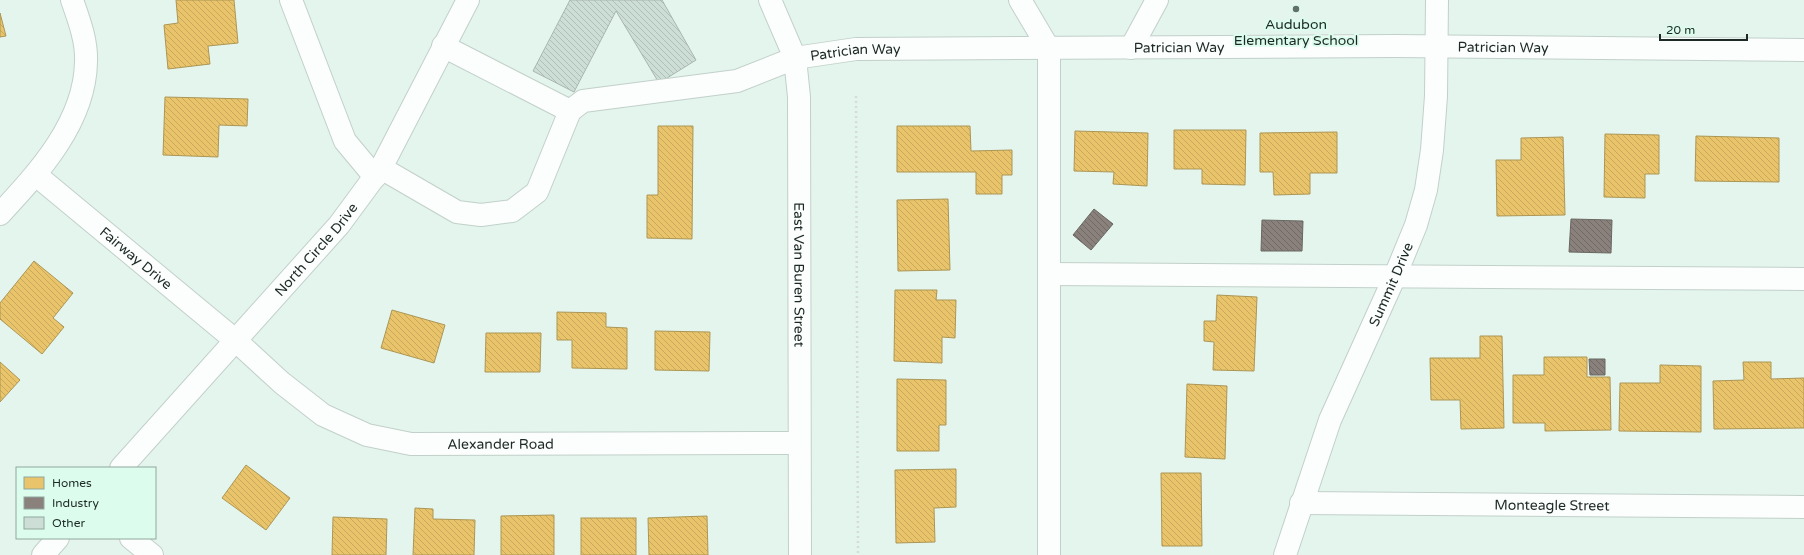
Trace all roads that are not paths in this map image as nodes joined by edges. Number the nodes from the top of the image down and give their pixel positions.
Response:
1 (72, 0) edge
2 (291, 0) edge
3 (468, 0) edge
4 (770, 0) edge
5 (1020, 0) edge
6 (1157, 0) edge
7 (1437, 0) edge
8 (443, 46) junction
9 (1436, 46) junction
10 (1131, 48) junction
11 (1049, 49) junction
12 (1804, 50) edge
13 (795, 58) junction
14 (570, 111) junction
15 (378, 172) junction
16 (36, 175) junction
17 (0, 214) edge
18 (1049, 274) junction
19 (1395, 276) junction
20 (1804, 279) edge
21 (235, 340) junction
22 (799, 444) junction
23 (122, 467) edge
24 (1301, 503) junction
25 (1804, 507) edge
26 (57, 539) edge
27 (132, 539) edge
28 (43, 555) edge
29 (152, 555) edge
30 (800, 555) edge
31 (1049, 555) edge
32 (1284, 555) edge

1 - 16 street
2 - 15 street
3 - 8 street, North Circle Drive
4 - 13 street, East Van Buren Street
5 - 11 street
6 - 10 street
7 - 9 street, Summit Drive
8 - 14 street
8 - 15 street, North Circle Drive
9 - 10 street, Patrician Way
9 - 12 street, Patrician Way
9 - 19 street, Summit Drive
10 - 11 street, Patrician Way
11 - 13 street, Patrician Way
11 - 18 street
13 - 14 street, Patrician Way
13 - 22 street, East Van Buren Street
14 - 15 street
15 - 21 street, North Circle Drive
16 - 17 street
16 - 21 street, Fairway Drive
18 - 19 street
18 - 31 street
19 - 20 street
19 - 24 street, Summit Drive
21 - 22 street, Alexander Road
21 - 23 street, North Circle Drive
22 - 30 street, East Van Buren Street
24 - 25 street, Monteagle Street
24 - 32 street, Summit Drive
26 - 28 street
27 - 29 street

